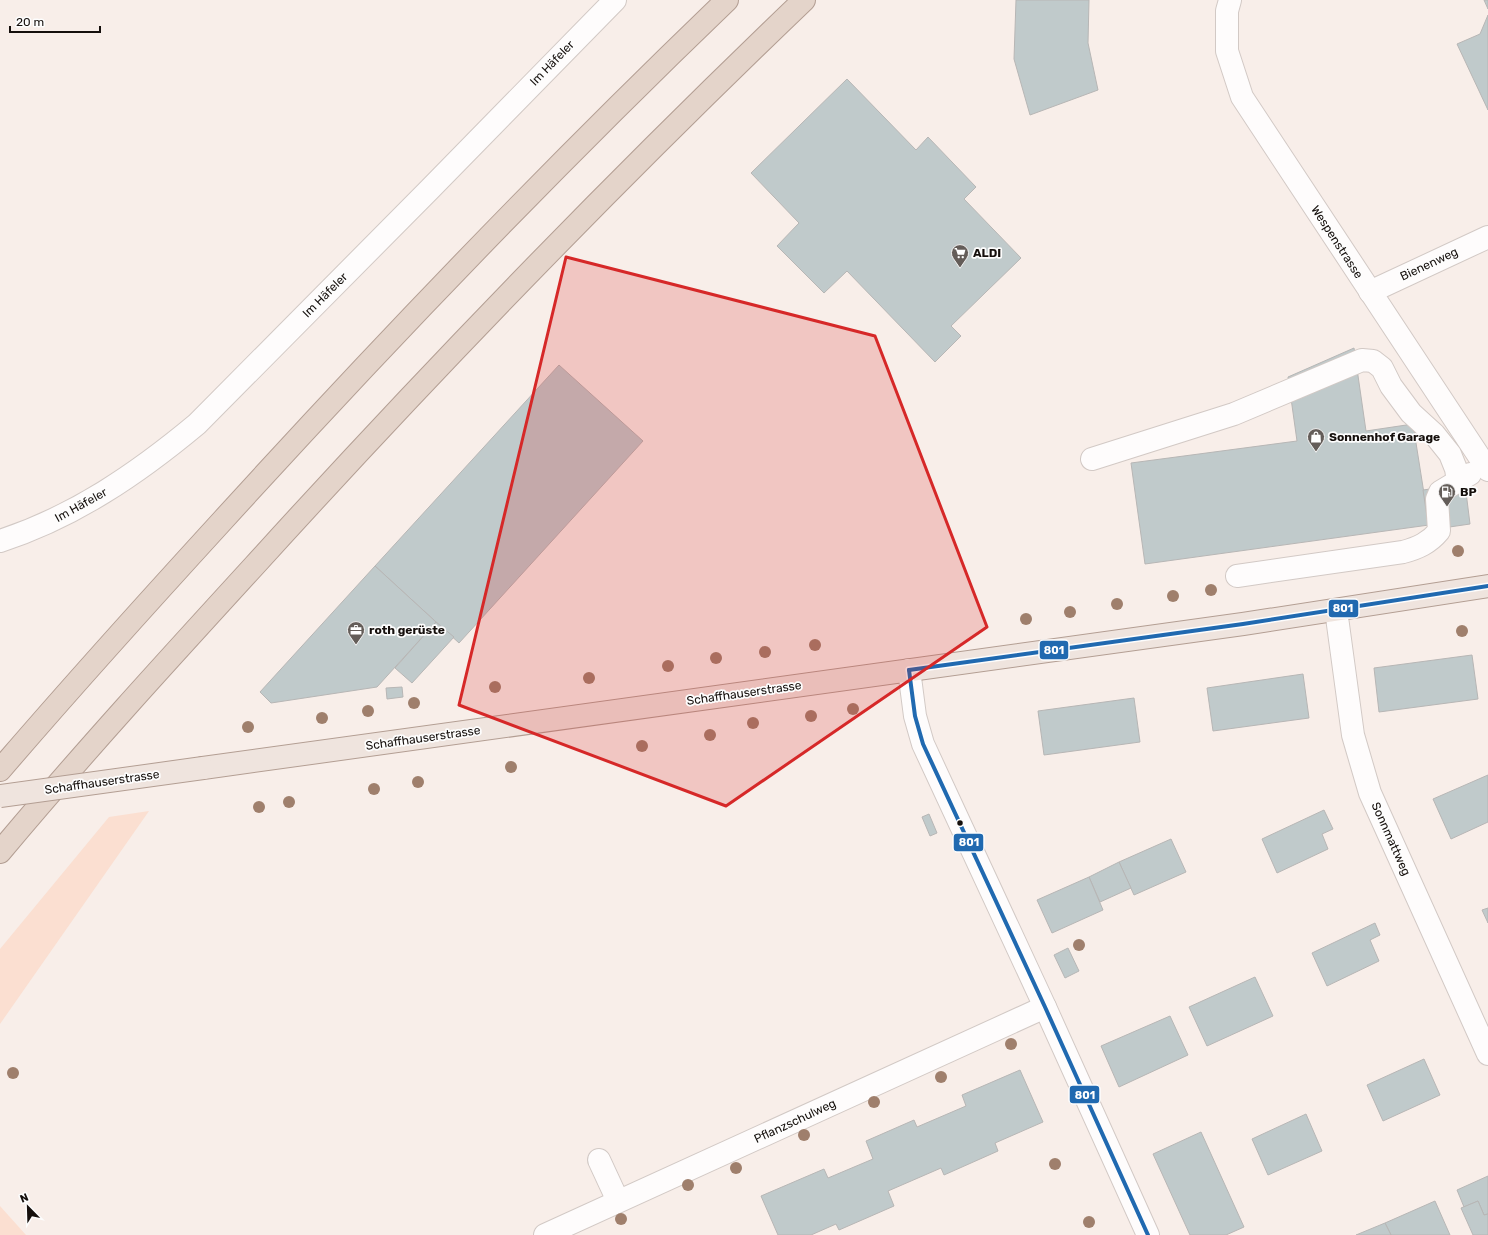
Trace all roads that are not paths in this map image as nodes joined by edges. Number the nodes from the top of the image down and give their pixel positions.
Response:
1 (615, 0) edge
2 (727, 0) edge
3 (804, 0) edge
4 (1230, 0) edge
5 (1488, 237) edge
6 (1370, 292) junction
7 (1092, 459) dead end
8 (1487, 468) edge
9 (1458, 481) junction
10 (0, 541) edge
11 (1237, 576) dead end
12 (1488, 586) edge
13 (1336, 610) junction
14 (909, 670) junction
15 (0, 770) edge
16 (0, 796) edge
17 (0, 852) edge
18 (1045, 1007) junction
19 (1488, 1054) edge
20 (599, 1160) dead end
21 (618, 1201) junction
22 (545, 1235) edge
23 (1148, 1235) edge

1 - 10 street, Im Häfeler
2 - 15 highway
3 - 17 highway
4 - 6 street, Wespenstrasse
5 - 6 street, Bienenweg
6 - 8 street, Wespenstrasse
7 - 9 street
8 - 9 street
9 - 11 street
12 - 13 main road, Schaffhauserstrasse
13 - 14 main road, Schaffhauserstrasse
13 - 19 street, Sonnmattweg
14 - 16 main road, Schaffhauserstrasse, bridge
14 - 18 street
18 - 21 street, Pflanzschulweg
18 - 23 street
20 - 21 street
21 - 22 street, Pflanzschulweg

